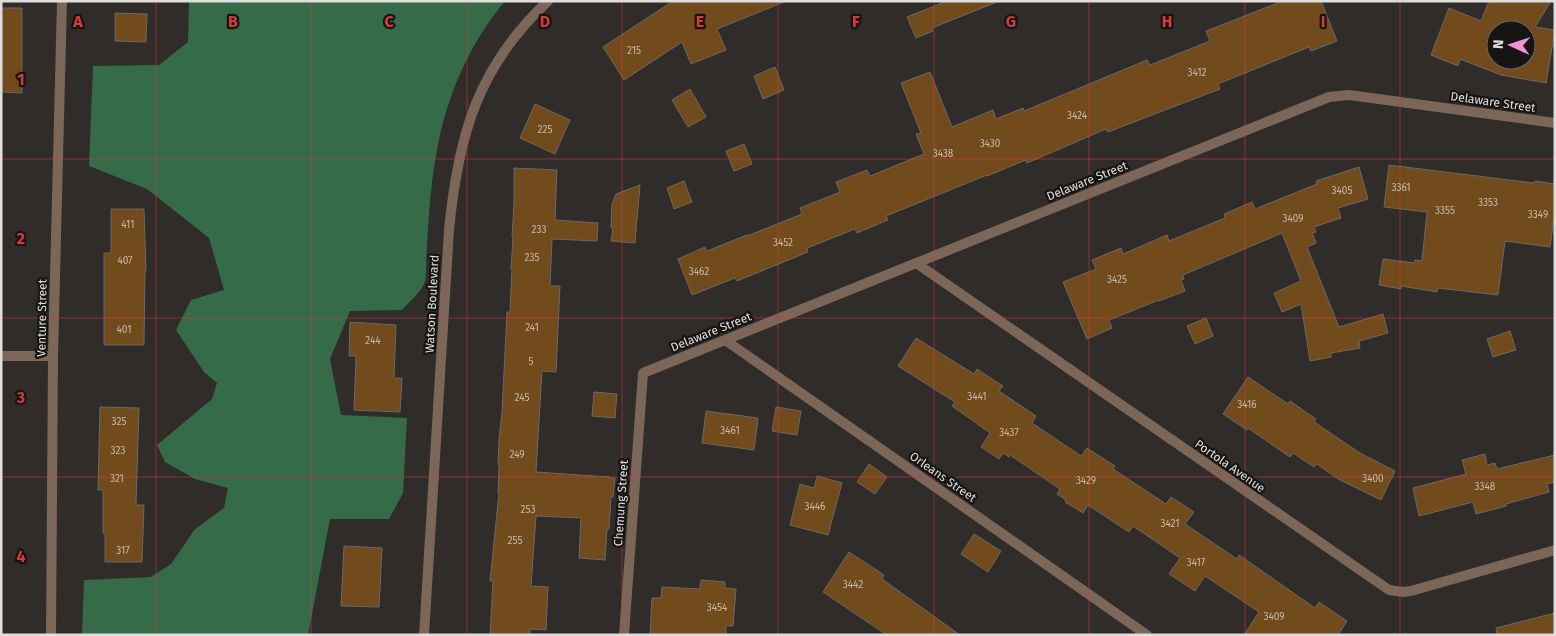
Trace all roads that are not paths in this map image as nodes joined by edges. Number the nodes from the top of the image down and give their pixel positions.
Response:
1 (62, 1) edge
2 (548, 1) edge
3 (1555, 123) edge
4 (916, 263) junction
5 (725, 340) junction
6 (1, 356) edge
7 (53, 356) junction
8 (643, 373) joint
9 (1555, 550) edge
10 (51, 635) edge
11 (424, 635) edge
12 (624, 635) edge
13 (1147, 635) edge

1 - 7 street, Venture Street
2 - 11 street, Watson Boulevard
3 - 4 street, Delaware Street
4 - 5 street, Delaware Street
4 - 9 street, Portola Avenue
5 - 8 street, Delaware Street
5 - 13 street, Orleans Street
6 - 7 street
7 - 10 street, Venture Street
8 - 12 street, Chemung Street

